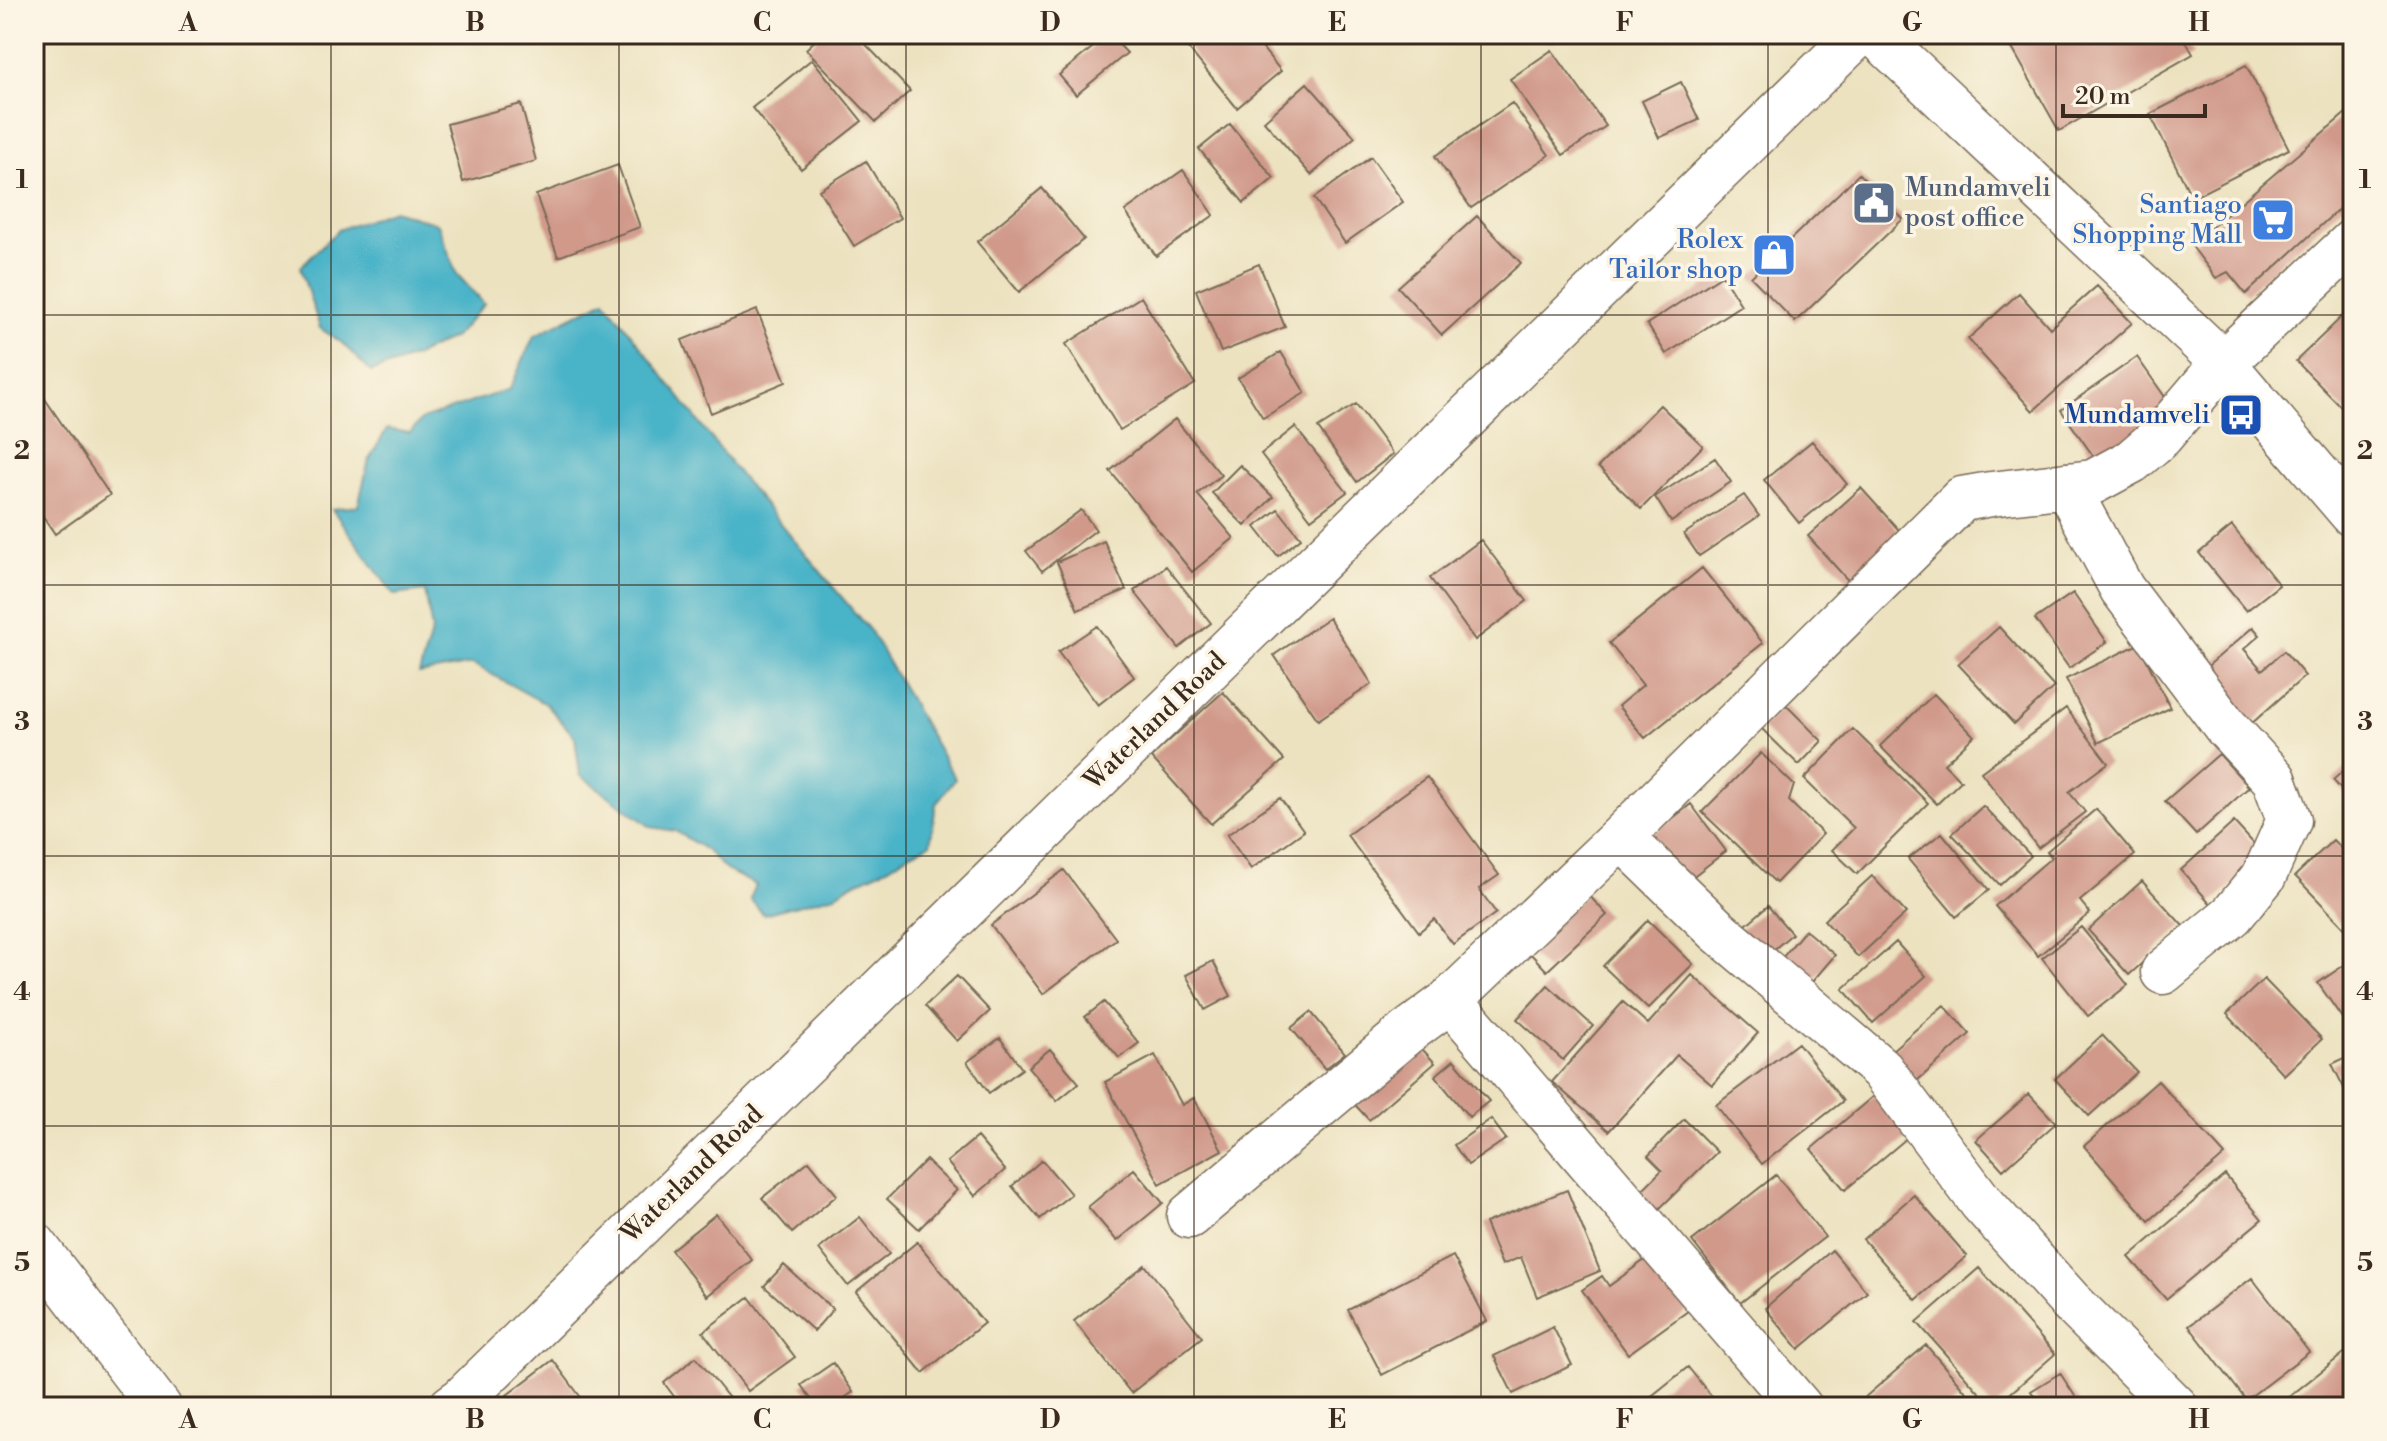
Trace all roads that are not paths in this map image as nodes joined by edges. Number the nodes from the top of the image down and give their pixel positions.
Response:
1 (1859, 34) edge
2 (1875, 34) edge
3 (2353, 241) edge
4 (2223, 363) junction
5 (2066, 485) junction
6 (2353, 515) edge
7 (1621, 837) junction
8 (2163, 972) dead end
9 (1448, 1002) junction
10 (1189, 1216) dead end
11 (34, 1244) edge
12 (460, 1404) edge
13 (159, 1407) edge
14 (1800, 1407) edge
15 (2176, 1407) edge

1 - 12 street, Waterland Road
2 - 4 street
3 - 4 street
4 - 5 street
4 - 6 street
5 - 7 street
5 - 8 street
7 - 9 street
7 - 15 street
9 - 10 street
9 - 14 street
11 - 13 street

